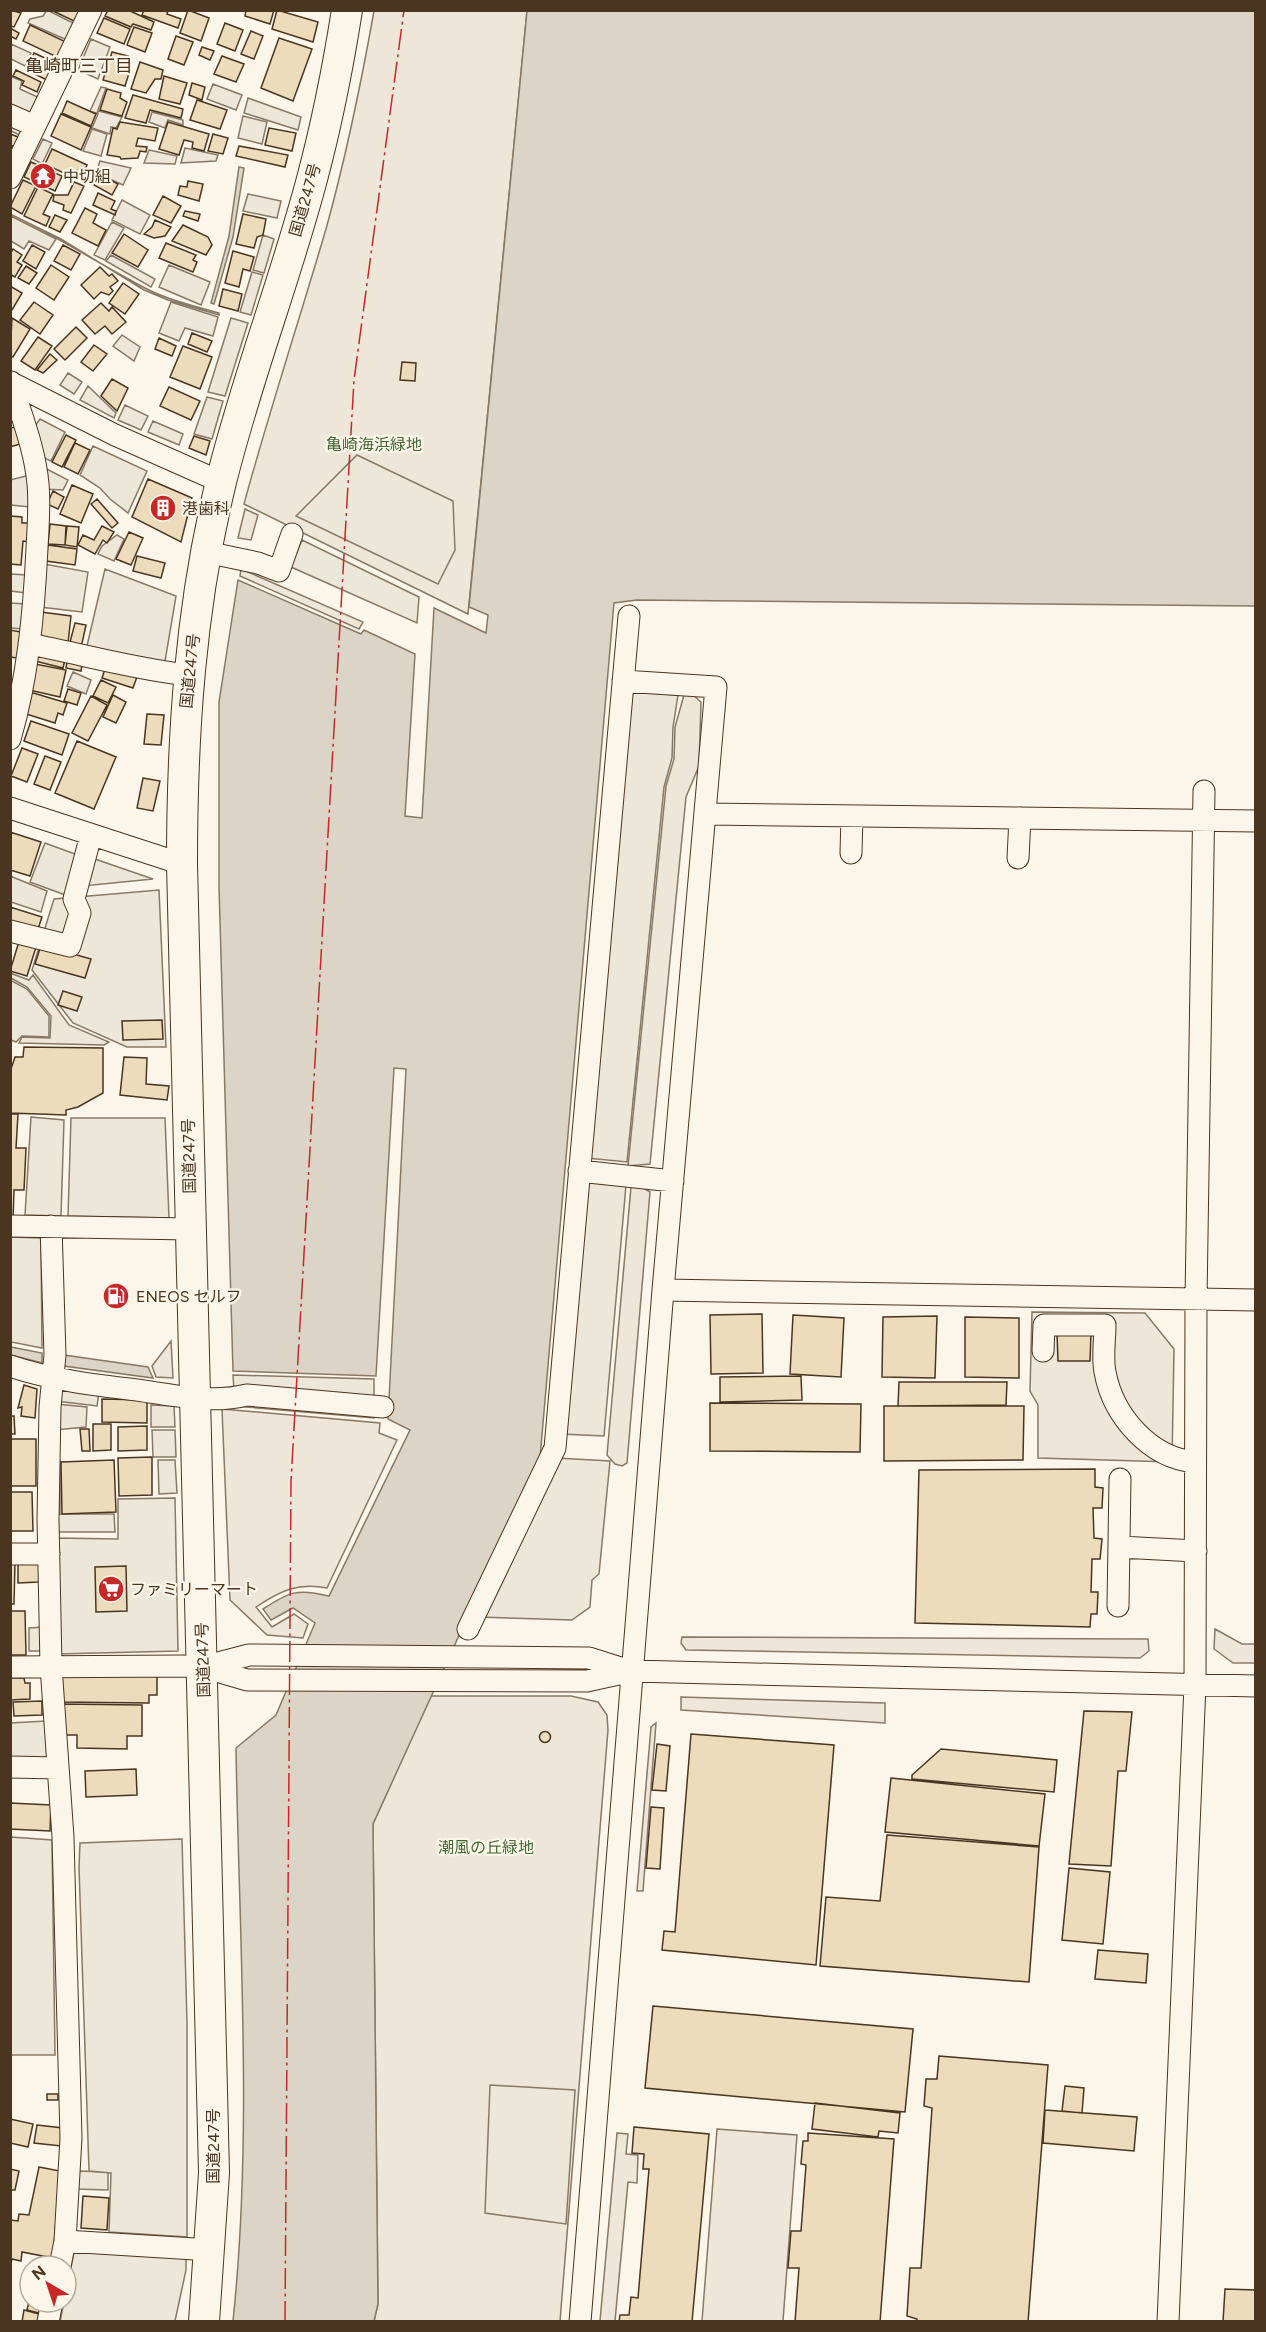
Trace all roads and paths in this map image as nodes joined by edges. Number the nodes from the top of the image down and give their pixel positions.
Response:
1 (91, 10) edge
2 (347, 10) edge
3 (10, 115) edge
4 (35, 126) junction
5 (10, 178) edge
6 (11, 382) edge
7 (221, 482) junction
8 (292, 534) dead end
9 (207, 552) junction
10 (629, 616) dead end
11 (29, 644) junction
12 (188, 675) junction
13 (623, 681) junction
14 (10, 739) edge
15 (1204, 791) dead end
16 (10, 808) edge
17 (705, 814) junction
18 (852, 816) junction
19 (1020, 818) junction
20 (1203, 820) junction
21 (1256, 821) edge
22 (91, 835) junction
23 (850, 853) dead end
24 (1018, 858) dead end
25 (182, 864) junction
26 (10, 931) edge
27 (579, 1171) junction
28 (673, 1181) junction
29 (10, 1226) edge
30 (51, 1226) junction
31 (190, 1229) junction
32 (663, 1290) junction
33 (1196, 1300) junction
34 (1256, 1300) edge
35 (1043, 1351) dead end
36 (10, 1366) edge
37 (53, 1369) junction
38 (195, 1398) junction
39 (383, 1407) dead end
40 (1195, 1462) junction
41 (1120, 1479) dead end
42 (1120, 1547) junction
43 (1196, 1551) junction
44 (10, 1554) edge
45 (49, 1554) junction
46 (1118, 1606) dead end
47 (468, 1629) dead end
48 (51, 1666) junction
49 (10, 1667) edge
50 (203, 1667) junction
51 (632, 1671) junction
52 (1195, 1685) junction
53 (1256, 1686) edge
54 (10, 1767) edge
55 (58, 1767) junction
56 (65, 2241) junction
57 (211, 2250) junction
58 (62, 2254) edge
59 (204, 2322) edge
60 (580, 2322) edge
61 (1168, 2322) edge

1 - 4 street
2 - 7 highway, 国道247号
3 - 4 street
4 - 5 street
6 - 7 street
6 - 11 street
7 - 9 highway, 国道247号
8 - 9 street
9 - 12 highway, 国道247号
10 - 13 street
11 - 12 street
11 - 14 street
12 - 25 highway, 国道247号
13 - 17 street
13 - 27 street
15 - 20 street
16 - 22 street
17 - 18 street
17 - 28 street
18 - 19 street
18 - 23 street
19 - 20 street
19 - 24 street
20 - 21 street
20 - 33 street
22 - 25 street
22 - 26 street
25 - 31 highway, 国道247号
27 - 28 street
27 - 47 street
28 - 32 street
29 - 30 street
30 - 31 street
30 - 37 street
31 - 38 highway, 国道247号
32 - 33 street
32 - 51 street
33 - 34 street
33 - 40 street
35 - 40 street
36 - 37 street
37 - 38 street
37 - 45 street
38 - 39 street
38 - 50 highway, 国道247号
40 - 43 street
41 - 42 street
42 - 43 street
42 - 46 street
43 - 52 street
44 - 45 street
45 - 48 street
48 - 49 street
48 - 50 street
48 - 55 street
50 - 51 street
50 - 51 street
50 - 57 highway, 国道247号
51 - 52 street
51 - 60 street
52 - 53 street
52 - 61 street
54 - 55 street
55 - 56 street
56 - 57 street
56 - 58 street
57 - 59 highway, 国道247号

